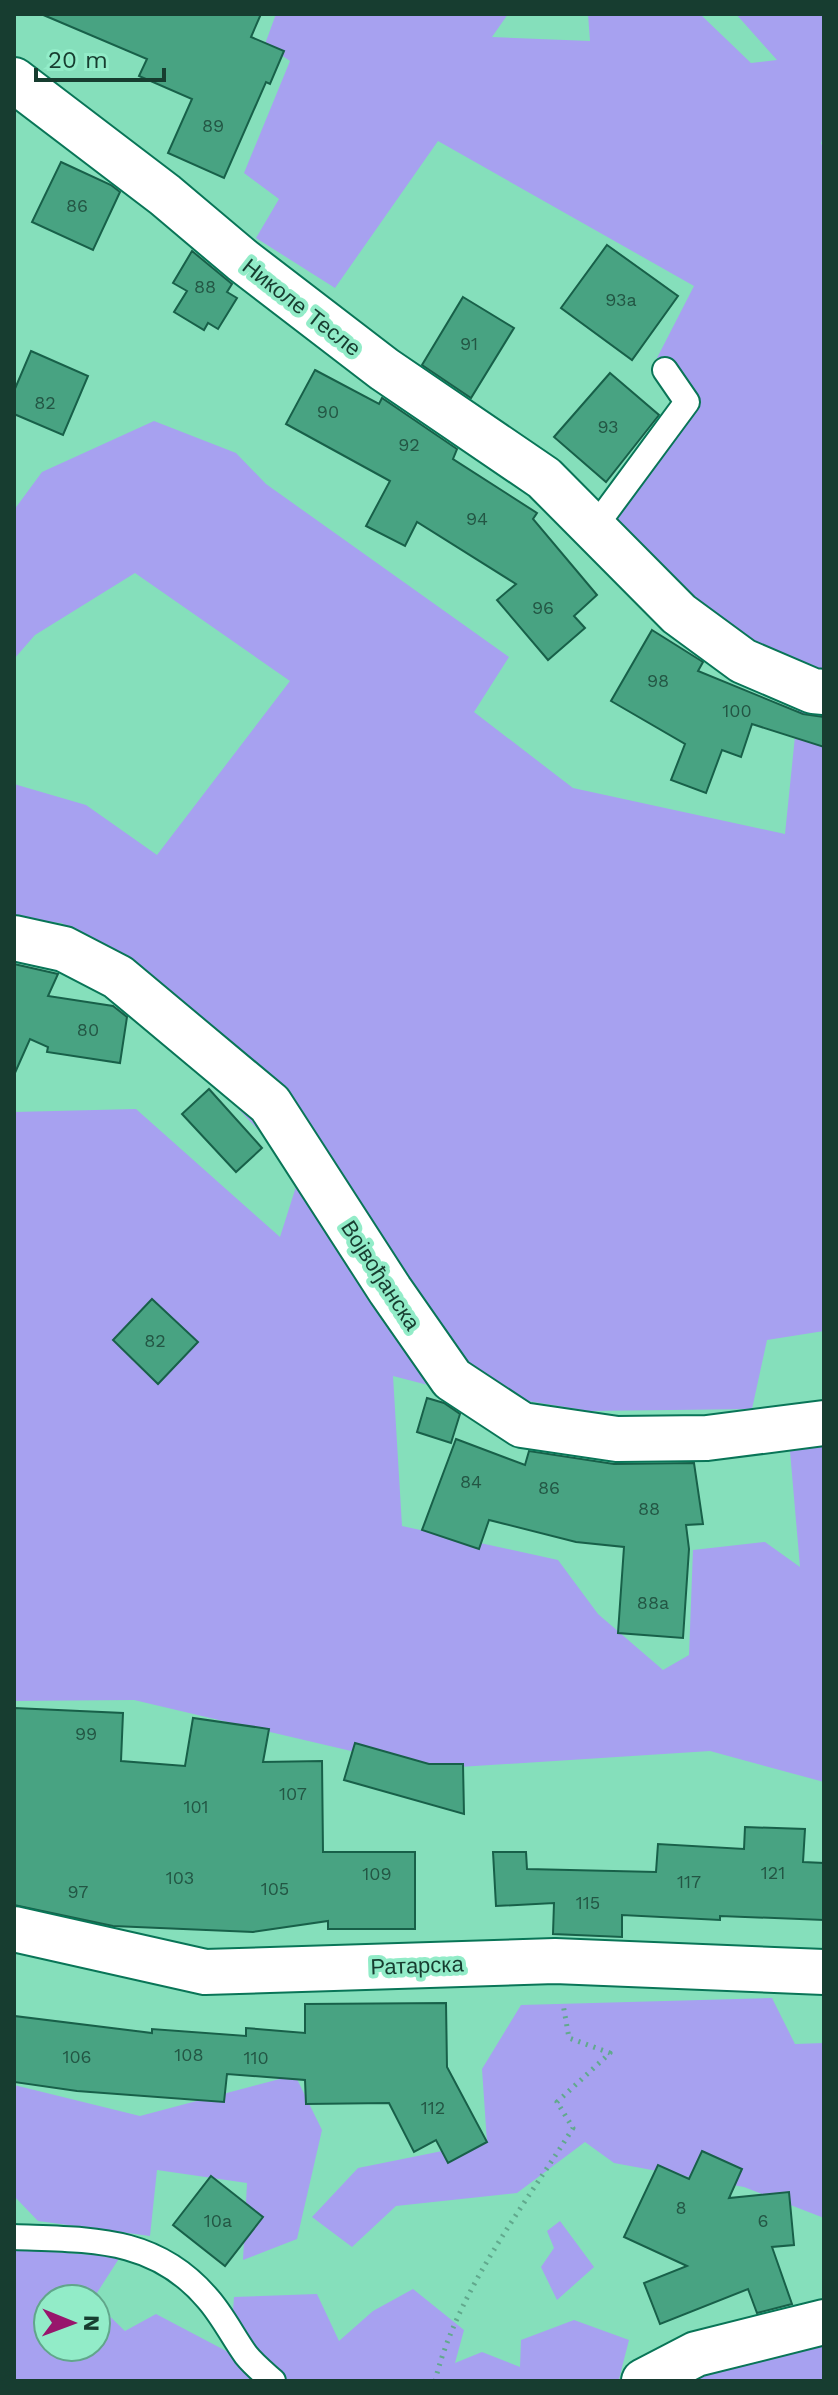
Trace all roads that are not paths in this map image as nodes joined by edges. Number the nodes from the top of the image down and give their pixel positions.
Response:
1 (14, 80) edge
2 (665, 370) dead end
3 (594, 528) junction
4 (824, 692) edge
5 (14, 938) edge
6 (824, 1423) edge
7 (14, 1929) edge
8 (824, 1972) edge
9 (14, 2237) edge
10 (824, 2322) edge
11 (273, 2381) edge
12 (644, 2381) edge

1 - 3 street, Николе Тесле
2 - 3 lane
3 - 4 street, Николе Тесле
5 - 6 street, Војвођанска
7 - 8 street, Ратарска
9 - 11 lane
10 - 12 street

